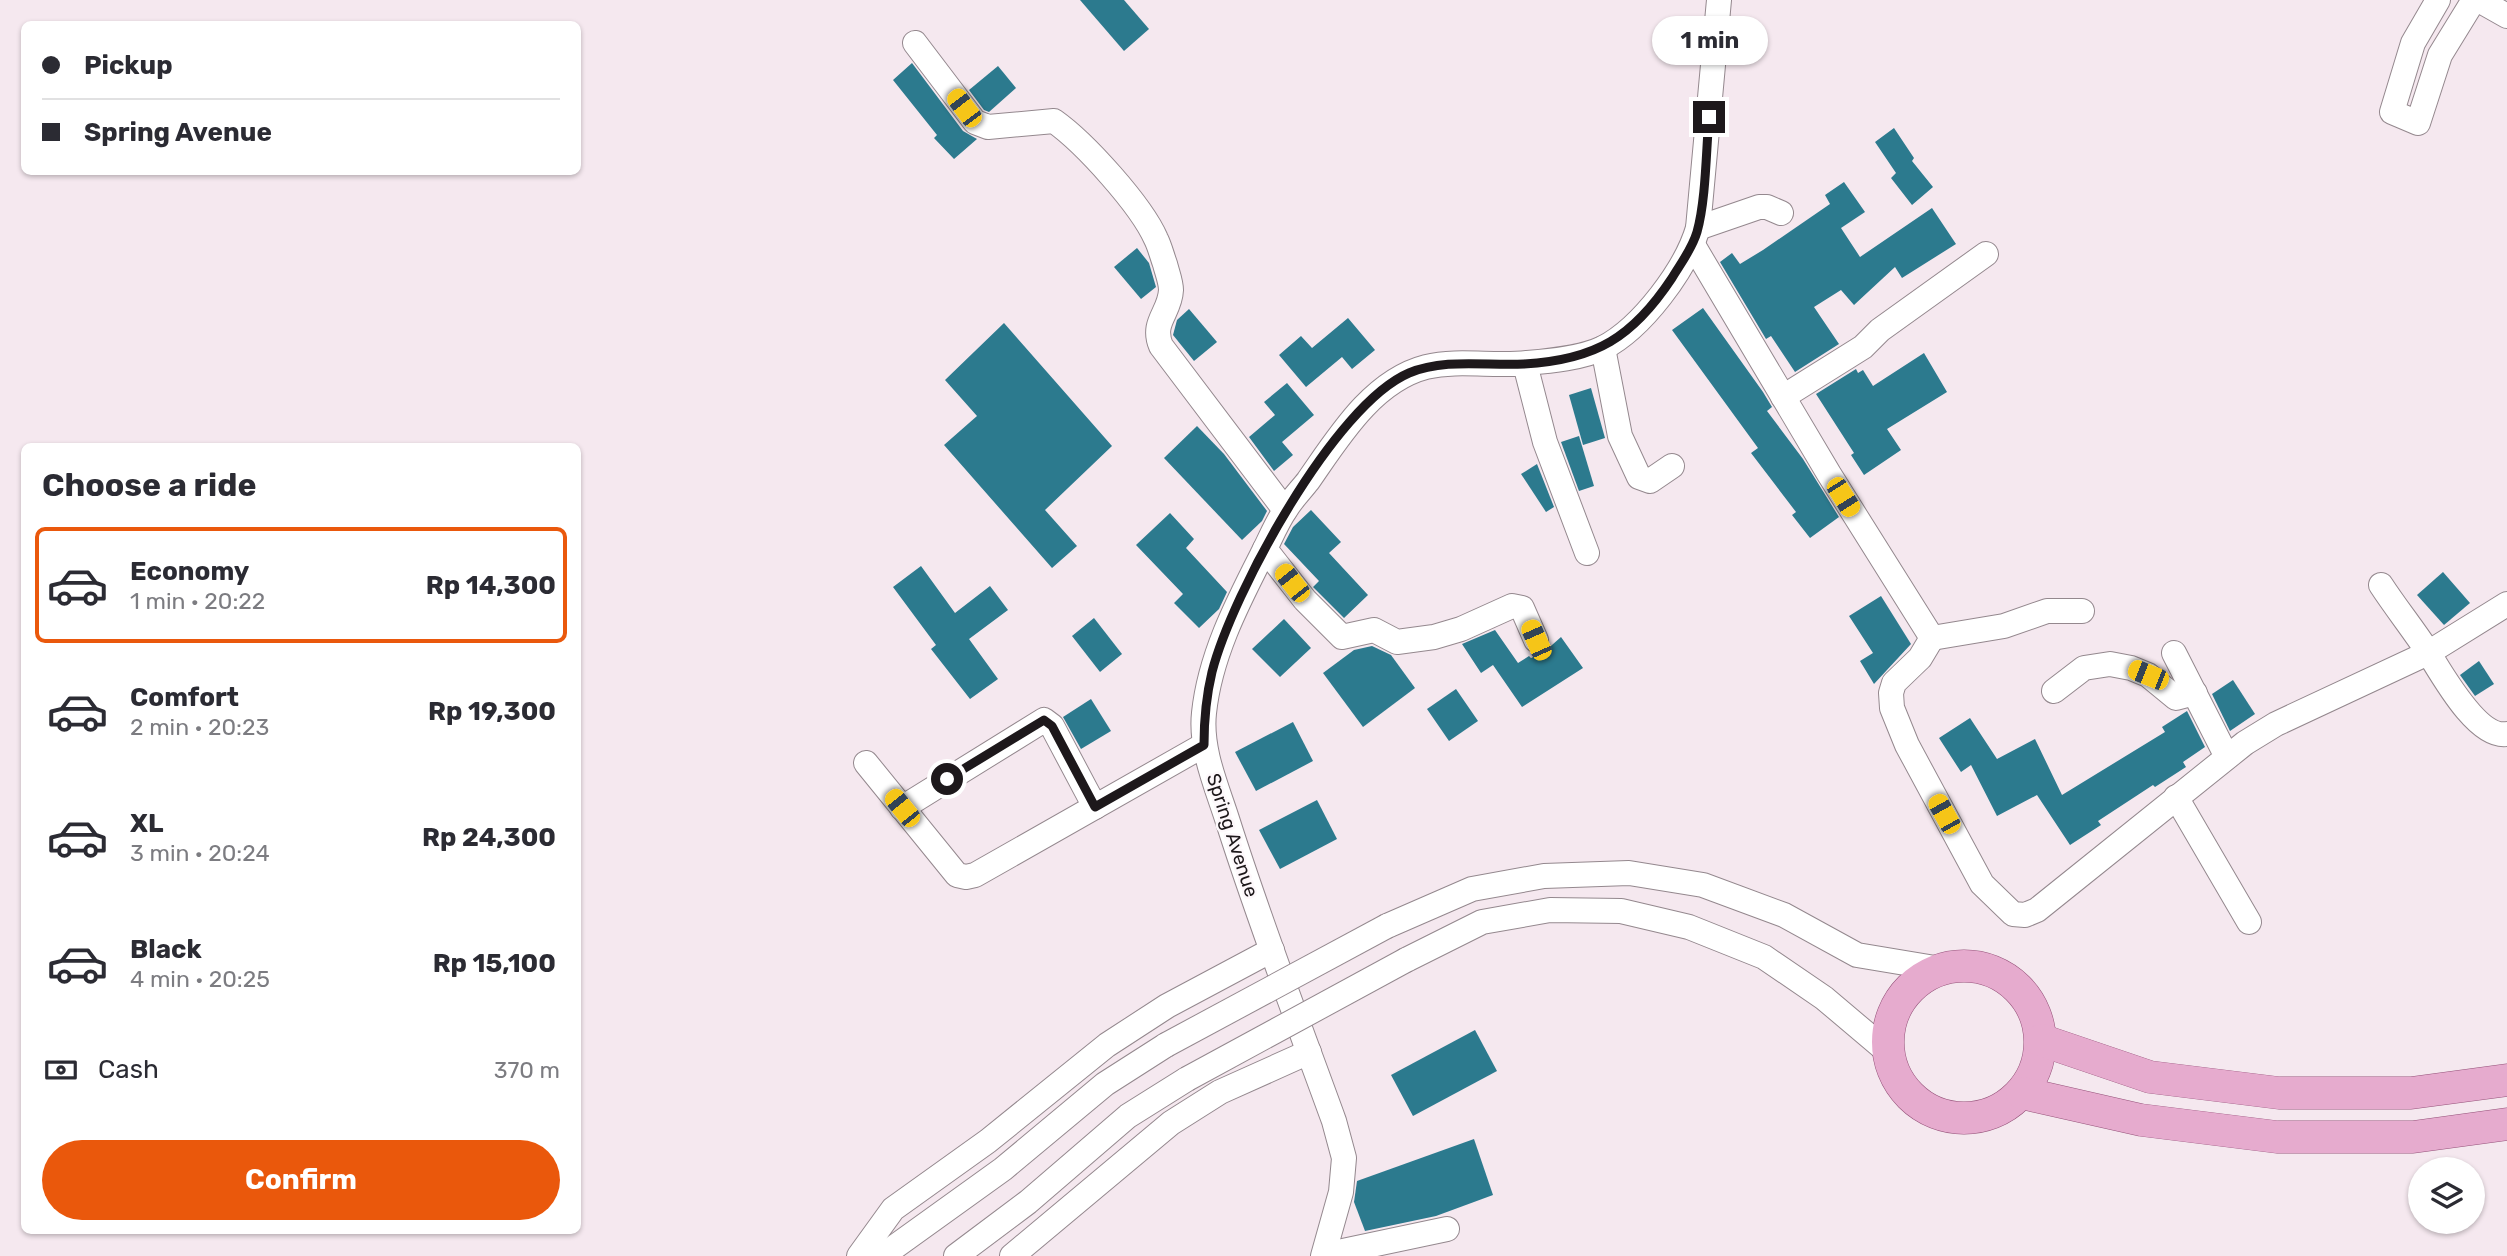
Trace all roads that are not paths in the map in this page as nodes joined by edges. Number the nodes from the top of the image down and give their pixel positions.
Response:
1 (1719, 0) edge
2 (2438, 0) edge
3 (2479, 1) edge
4 (2507, 16) edge
5 (915, 43) dead end
6 (1781, 214) dead end
7 (1695, 237) junction
8 (1986, 254) dead end
9 (1603, 348) junction
10 (1525, 364) junction
11 (1783, 397) junction
12 (1672, 466) dead end
13 (1285, 510) junction
14 (1265, 549) junction
15 (1587, 553) dead end
16 (2381, 585) dead end
17 (2507, 604) edge
18 (2082, 611) dead end
19 (1932, 638) junction
20 (1536, 640) dead end
21 (2174, 653) dead end
22 (2428, 653) junction
23 (2054, 691) dead end
24 (2195, 693) junction
25 (2507, 734) edge
26 (1204, 745) junction
27 (2227, 757) junction
28 (866, 763) dead end
29 (2176, 797) junction
30 (1095, 807) junction
31 (902, 808) junction
32 (2249, 922) dead end
33 (1272, 950) junction
34 (1941, 969) junction
35 (2041, 1040) junction
36 (1309, 1052) junction
37 (1888, 1052) junction
38 (2507, 1080) edge
39 (2022, 1093) junction
40 (2507, 1124) edge
41 (1447, 1229) dead end
42 (1323, 1255) edge
43 (859, 1256) edge
44 (882, 1256) edge
45 (956, 1256) edge
46 (1012, 1256) edge

1 - 7 street, Spring Avenue
2 - 3 street
3 - 4 street
5 - 13 street
6 - 7 street
7 - 9 street, Spring Avenue
7 - 11 street
8 - 11 street
9 - 10 street, Spring Avenue
9 - 12 street
10 - 13 street, Spring Avenue
10 - 15 street
11 - 19 street
13 - 14 street, Spring Avenue
14 - 20 street
14 - 26 street, Spring Avenue
16 - 22 street
17 - 22 street
18 - 19 street
19 - 29 street
21 - 24 street
22 - 25 street
22 - 27 street
23 - 24 street
24 - 27 street
26 - 30 street
26 - 33 street, Spring Avenue
27 - 29 street
28 - 31 street
29 - 32 street
30 - 31 street
30 - 31 street
33 - 36 street, Spring Avenue
33 - 43 street
34 - 35 main road
34 - 37 main road
34 - 44 street, bridge
35 - 38 main road
35 - 39 main road
36 - 42 street, Spring Avenue
36 - 46 street
37 - 39 main road
37 - 45 street, bridge
39 - 40 main road
41 - 42 street

